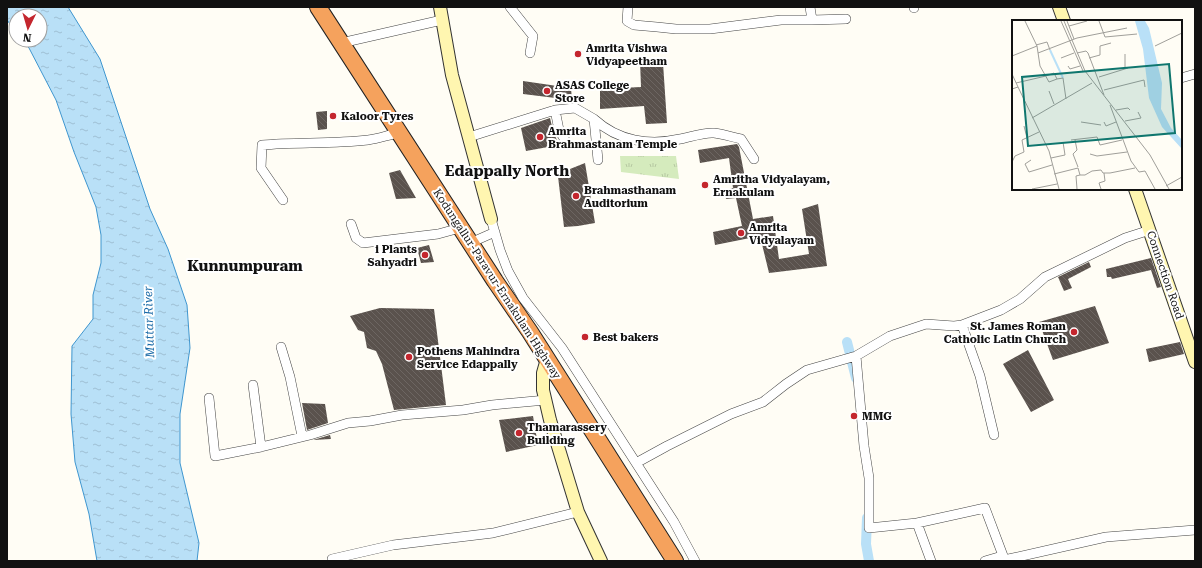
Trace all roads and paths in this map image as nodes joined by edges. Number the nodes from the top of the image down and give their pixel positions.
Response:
1 (318, 7) edge
2 (440, 7) edge
3 (510, 7) edge
4 (628, 7) edge
5 (810, 7) edge
6 (1059, 7) edge
7 (846, 19) dead end
8 (442, 20) junction
9 (812, 20) junction
10 (1064, 20) edge
11 (341, 43) junction
12 (530, 53) dead end
13 (1195, 74) edge
14 (1182, 78) edge
15 (555, 110) junction
16 (594, 119) junction
17 (398, 133) junction
18 (469, 137) junction
19 (568, 145) dead end
20 (754, 159) dead end
21 (598, 160) dead end
22 (1135, 190) edge
23 (283, 200) dead end
24 (491, 219) joint
25 (351, 224) dead end
26 (460, 228) junction
27 (1150, 230) junction
28 (495, 232) junction
29 (470, 243) junction
30 (516, 301) junction
31 (962, 325) junction
32 (281, 347) dead end
33 (852, 357) junction
34 (547, 359) junction
35 (1195, 362) edge
36 (253, 386) dead end
37 (209, 398) dead end
38 (546, 400) junction
39 (994, 435) dead end
40 (302, 436) junction
41 (261, 447) junction
42 (636, 463) junction
43 (578, 512) junction
44 (917, 523) junction
45 (1195, 530) edge
46 (357, 557) edge
47 (332, 559) dead end
48 (1004, 559) edge
49 (601, 561) edge
50 (675, 561) edge
51 (695, 561) edge
52 (930, 561) edge
53 (985, 561) edge

1 - 11 highway, Kodungallur-Paravur-Ernakulam Highway
2 - 8 street
3 - 12 street
4 - 9 street
5 - 9 street
6 - 10 street
7 - 9 street
8 - 11 street
8 - 18 street
11 - 17 highway, Kodungallur-Paravur-Ernakulam Highway
13 - 14 street
15 - 16 street
15 - 18 street
15 - 19 street
16 - 20 street
16 - 21 street
17 - 23 street
17 - 26 highway, Kodungallur-Paravur-Ernakulam Highway
18 - 24 street
22 - 27 street, Connection Road
24 - 28 street
25 - 26 street
26 - 29 highway, Kodungallur-Paravur-Ernakulam Highway
27 - 31 street
27 - 35 street, Connection Road
28 - 29 street
28 - 30 street
29 - 30 highway, Kodungallur-Paravur-Ernakulam Highway
30 - 34 highway, Kodungallur-Paravur-Ernakulam Highway
30 - 42 street
31 - 33 street
31 - 39 street
32 - 40 street
33 - 42 street
33 - 44 street
34 - 38 street
34 - 50 highway, Kodungallur-Paravur-Ernakulam Highway
36 - 41 street
37 - 41 street
38 - 40 street
38 - 43 street
40 - 41 street
42 - 51 street
43 - 46 street
43 - 49 street
44 - 48 street
44 - 52 street
45 - 48 street
46 - 47 street
48 - 53 street

